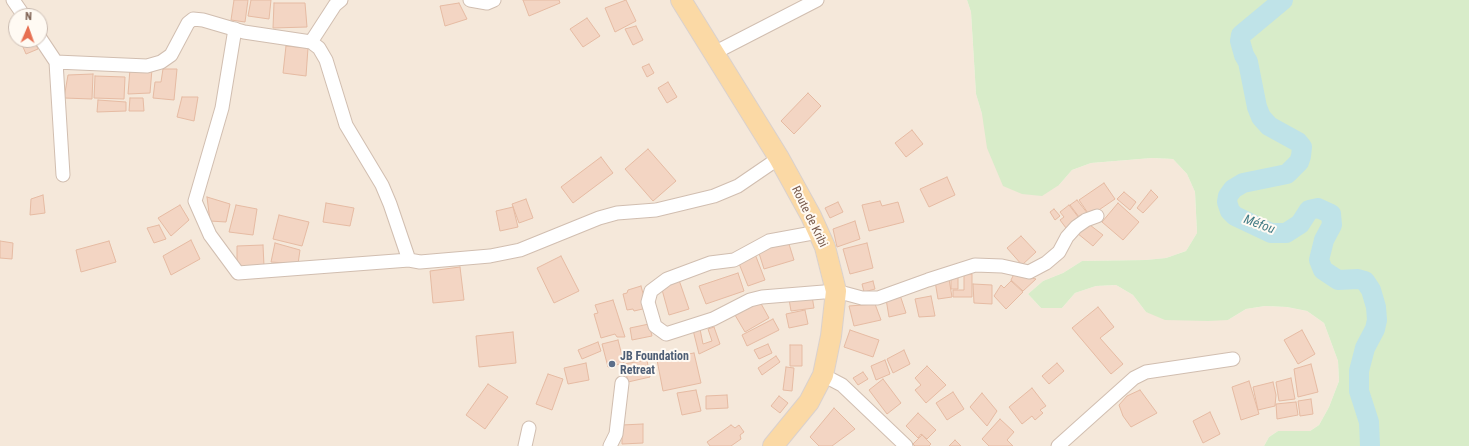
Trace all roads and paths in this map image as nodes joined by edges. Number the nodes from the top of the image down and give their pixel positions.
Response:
1 (341, 0) edge
2 (470, 0) edge
3 (494, 0) edge
4 (681, 0) edge
5 (817, 0) edge
6 (235, 29) junction
7 (311, 42) junction
8 (47, 48) edge
9 (714, 53) junction
10 (56, 62) junction
11 (779, 158) junction
12 (63, 175) dead end
13 (1098, 216) dead end
14 (818, 232) junction
15 (409, 260) junction
16 (836, 291) junction
17 (1233, 359) dead end
18 (823, 374) junction
19 (622, 383) dead end
20 (528, 428) dead end
21 (525, 446) edge
22 (610, 446) edge
23 (773, 446) edge
24 (906, 446) edge
25 (1058, 446) edge

1 - 7 street
2 - 3 street
4 - 9 main road, Route de Kribi
5 - 9 street
6 - 7 street
6 - 10 street
6 - 15 street
7 - 15 street
8 - 10 street
9 - 11 main road, Route de Kribi
10 - 12 street
11 - 14 main road, Route de Kribi
11 - 15 street
13 - 16 street
14 - 16 main road, Route de Kribi
14 - 16 street
16 - 18 main road, Route de Kribi
17 - 25 street
18 - 23 main road, Route de Kribi
18 - 24 street
19 - 22 street
20 - 21 street

